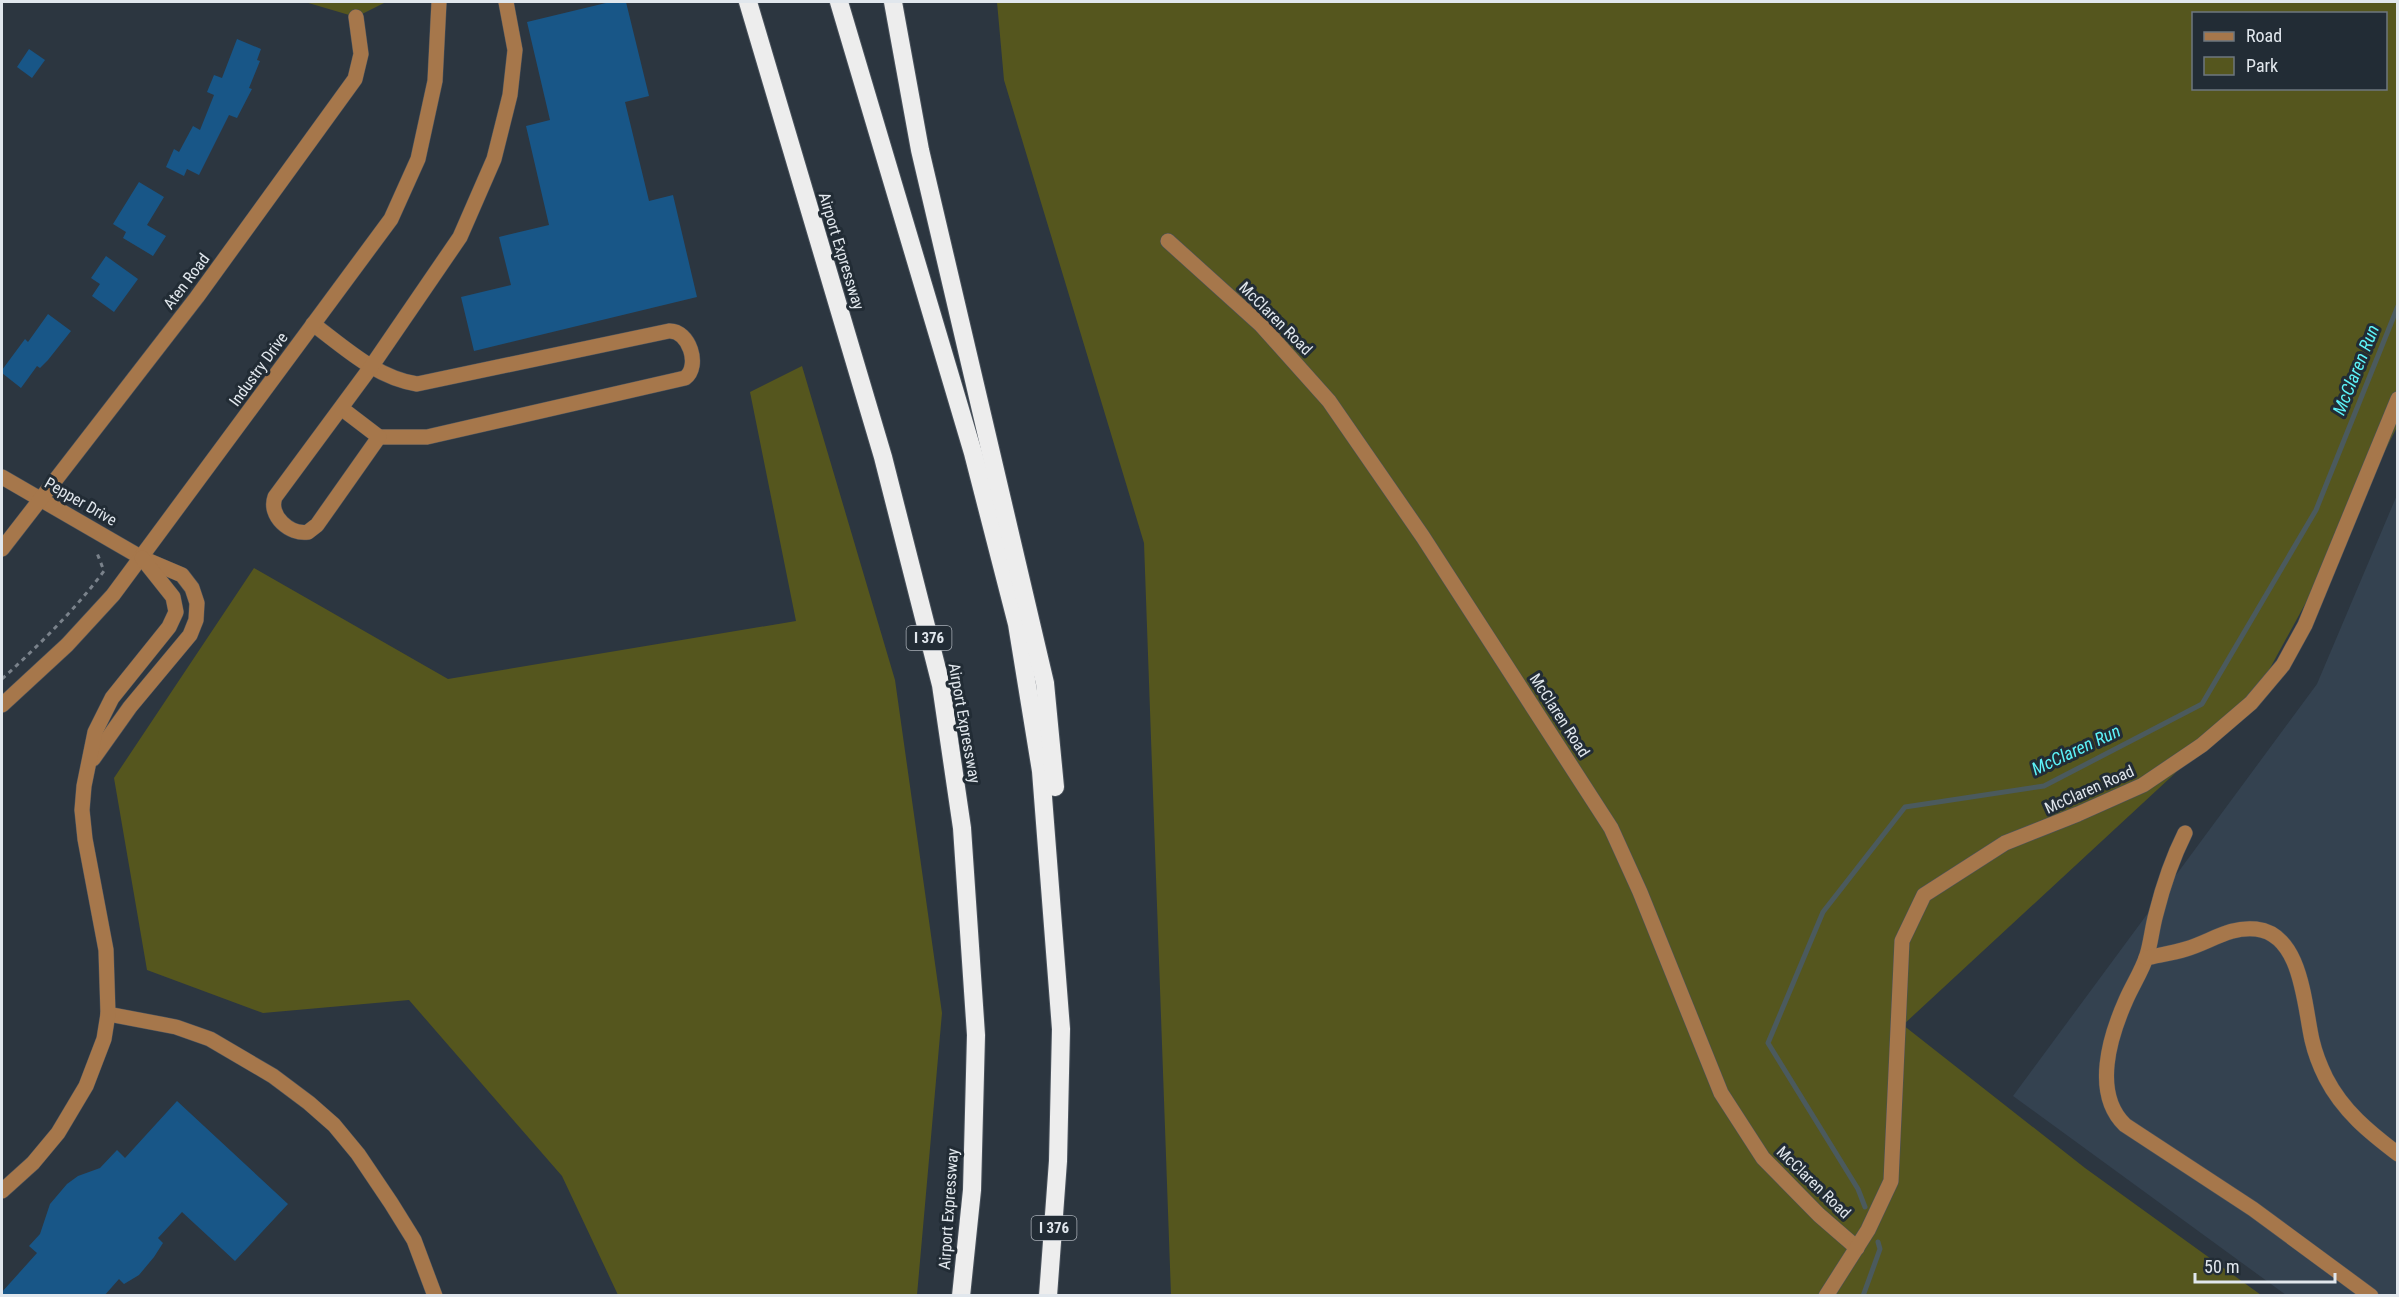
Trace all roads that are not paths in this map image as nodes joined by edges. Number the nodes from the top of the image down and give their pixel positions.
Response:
1 (439, 2) edge
2 (506, 2) edge
3 (738, 2) edge
4 (748, 2) edge
5 (839, 2) edge
6 (893, 2) edge
7 (357, 17) dead end
8 (1168, 241) dead end
9 (313, 324) junction
10 (371, 367) junction
11 (2397, 399) edge
12 (341, 408) junction
13 (379, 437) junction
14 (883, 457) junction
15 (2, 477) edge
16 (40, 498) junction
17 (2, 549) edge
18 (142, 558) junction
19 (145, 658) junction
20 (160, 671) junction
21 (2, 705) edge
22 (90, 764) junction
23 (2185, 833) dead end
24 (2146, 958) junction
25 (108, 1014) junction
26 (1061, 1029) junction
27 (2397, 1154) edge
28 (2, 1191) edge
29 (1857, 1248) junction
30 (435, 1296) edge
31 (961, 1296) edge
32 (1048, 1296) edge
33 (1826, 1296) edge
34 (2371, 1296) edge

1 - 9 street, Industry Drive
2 - 10 street
3 - 14 highway
4 - 14 highway, Airport Expressway / I 376
5 - 26 highway, I 376
6 - 26 highway
7 - 16 street, Aten Road
8 - 29 street, McClaren Road
9 - 10 street
9 - 18 street, Industry Drive
10 - 12 street
10 - 13 street
11 - 29 street, McClaren Road
12 - 13 street
12 - 13 street
14 - 31 highway, Airport Expressway / I 376
15 - 16 street, Pepper Drive
16 - 17 street, Aten Road
16 - 18 street, Pepper Drive
18 - 19 street
18 - 20 street
18 - 21 street, Industry Drive
19 - 20 street
19 - 22 street
20 - 22 street
22 - 25 street
23 - 24 street
24 - 27 street
24 - 34 street
25 - 28 street
25 - 30 street
26 - 32 highway, I 376
29 - 33 street, McClaren Road

